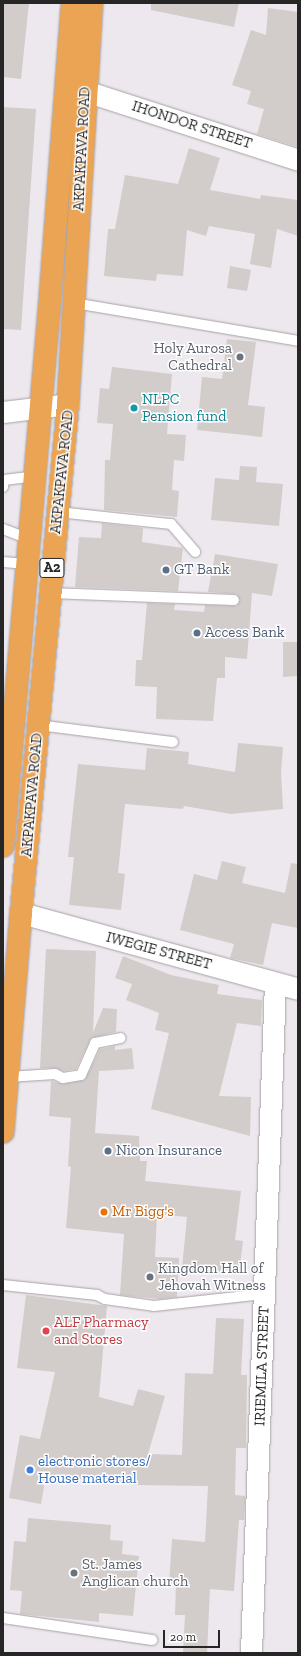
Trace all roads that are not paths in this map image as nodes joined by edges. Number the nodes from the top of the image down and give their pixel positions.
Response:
1 (72, 3) edge
2 (92, 3) edge
3 (85, 91) junction
4 (298, 160) edge
5 (74, 304) junction
6 (298, 341) edge
7 (68, 404) junction
8 (40, 409) junction
9 (3, 412) edge
10 (35, 476) junction
11 (3, 482) edge
12 (58, 512) junction
13 (3, 529) edge
14 (29, 539) junction
15 (195, 552) dead end
16 (3, 562) edge
17 (27, 564) junction
18 (50, 593) junction
19 (234, 600) dead end
20 (38, 725) junction
21 (173, 742) dead end
22 (3, 846) edge
23 (20, 913) junction
24 (275, 983) junction
25 (298, 989) edge
26 (121, 1038) dead end
27 (8, 1077) junction
28 (3, 1132) edge
29 (3, 1285) edge
30 (265, 1294) junction
31 (3, 1618) edge
32 (152, 1640) dead end
33 (251, 1653) edge

1 - 8 highway, AKPAKPAVA ROAD / A2
2 - 3 highway, AKPAKPAVA ROAD / A2
3 - 4 street, IHONDOR STREET
3 - 5 highway, AKPAKPAVA ROAD / A2
5 - 6 lane
5 - 7 highway, AKPAKPAVA ROAD / A2
7 - 8 street
7 - 12 highway, AKPAKPAVA ROAD / A2
8 - 9 street
8 - 10 highway, AKPAKPAVA ROAD / A2
10 - 11 lane
10 - 14 highway, AKPAKPAVA ROAD / A2
12 - 15 lane
12 - 18 highway, AKPAKPAVA ROAD / A2
13 - 14 lane
14 - 17 highway, AKPAKPAVA ROAD / A2
16 - 17 lane
17 - 22 highway, AKPAKPAVA ROAD / A2
18 - 19 lane
18 - 20 highway, AKPAKPAVA ROAD / A2
20 - 21 lane
20 - 23 highway, AKPAKPAVA ROAD / A2
23 - 24 street, IWEGIE STREET
23 - 27 highway, AKPAKPAVA ROAD / A2
24 - 25 street, IWEGIE STREET
24 - 30 street, IRIEMILA STREET
26 - 27 lane
27 - 28 highway, AKPAKPAVA ROAD / A2
29 - 30 lane
30 - 33 street, IRIEMILA STREET
31 - 32 lane

